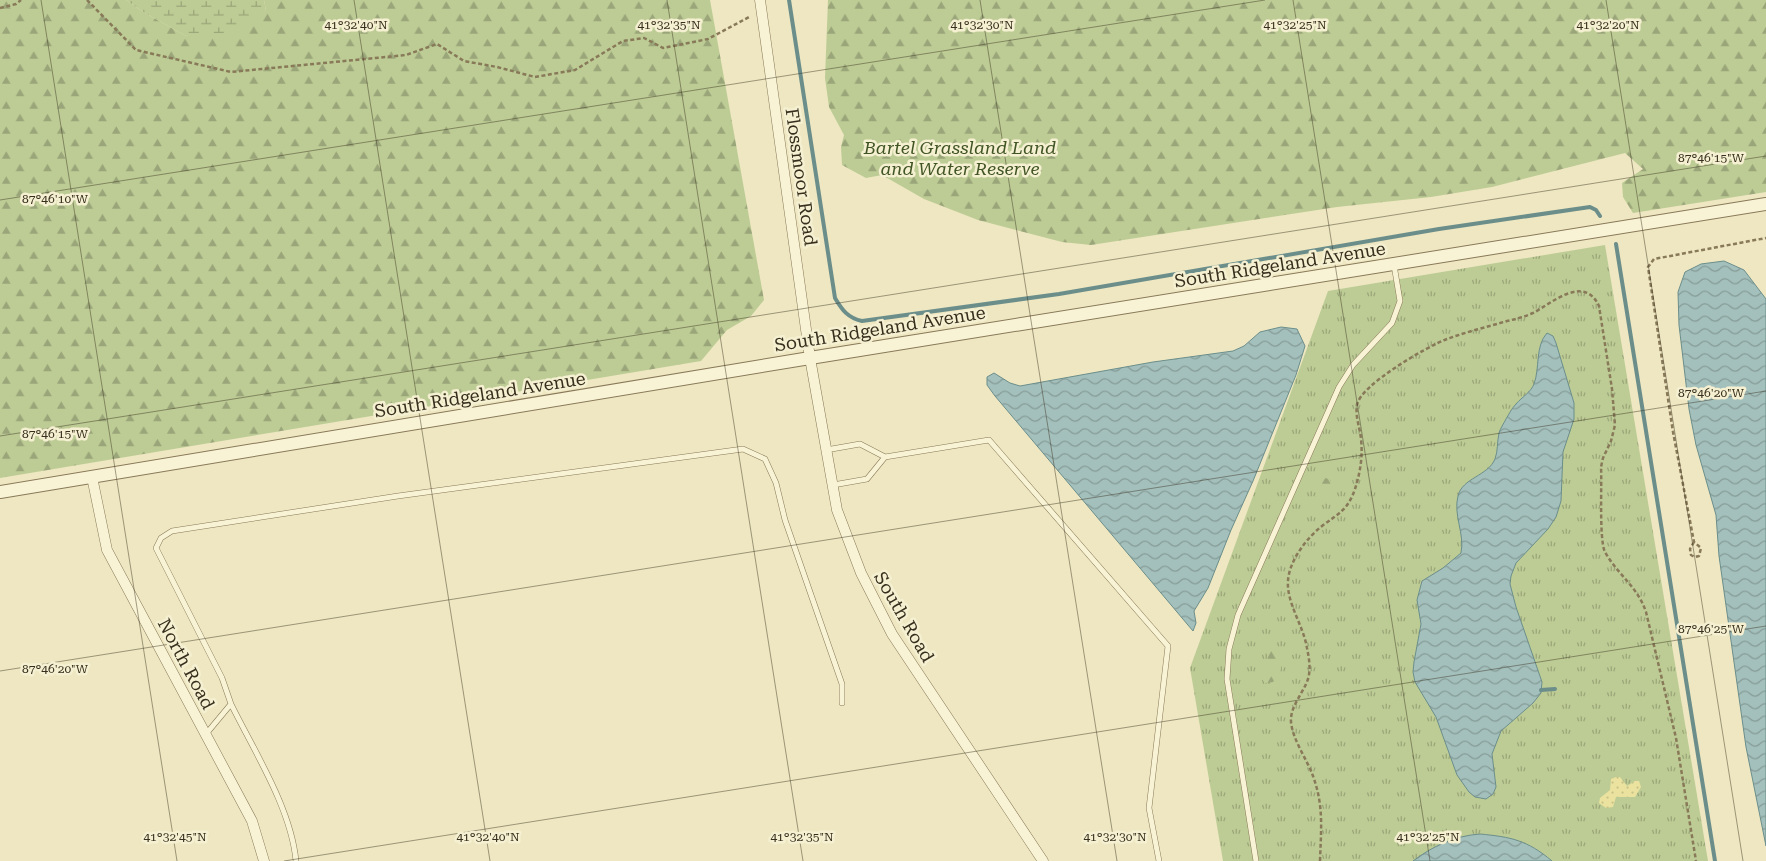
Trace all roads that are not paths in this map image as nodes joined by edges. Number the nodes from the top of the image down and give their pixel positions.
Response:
1 (760, 0) edge
2 (1766, 204) edge
3 (1394, 265) junction
4 (810, 358) junction
5 (826, 450) junction
6 (885, 457) junction
7 (92, 477) junction
8 (832, 485) junction
9 (0, 492) edge
10 (842, 703) dead end
11 (231, 704) junction
12 (205, 734) junction
13 (264, 861) edge
14 (296, 861) edge
15 (1043, 861) edge
16 (1159, 861) edge
17 (1256, 861) edge

1 - 4 street, Flossmoor Road
2 - 3 street, South Ridgeland Avenue
3 - 4 street, South Ridgeland Avenue
3 - 17 lane
4 - 5 street, South Road
4 - 7 street, South Ridgeland Avenue
5 - 6 lane
5 - 8 street, South Road
6 - 8 lane
6 - 16 lane
7 - 9 street, South Ridgeland Avenue
7 - 12 street, North Road
8 - 15 street, South Road
10 - 11 lane
11 - 12 lane
11 - 14 lane
12 - 13 street, North Road

